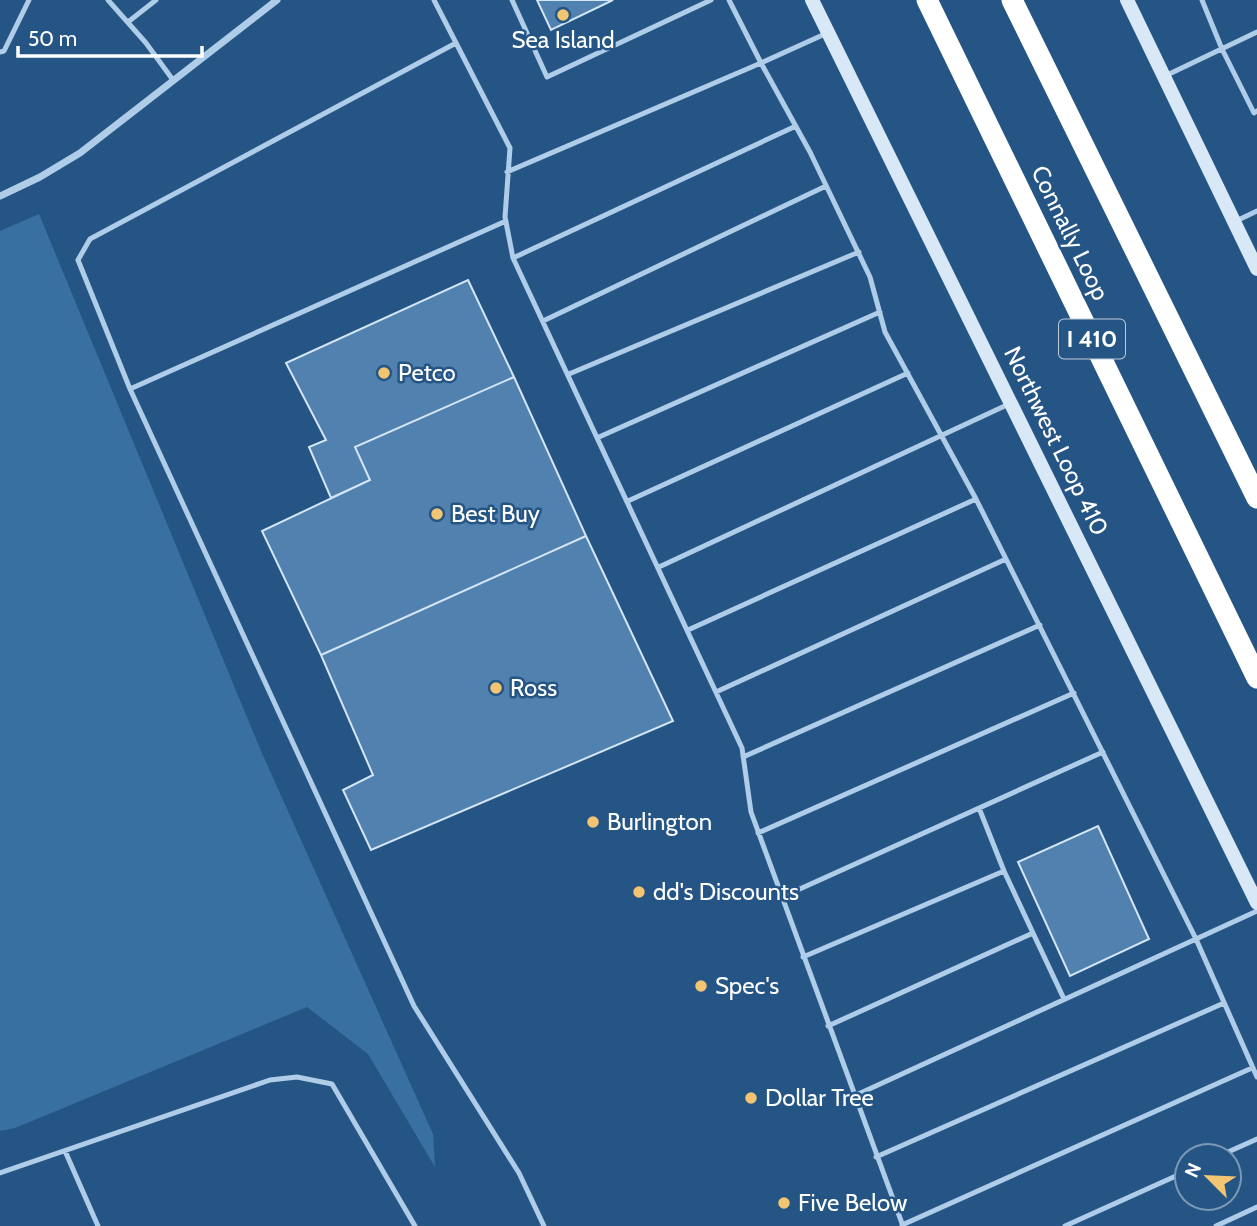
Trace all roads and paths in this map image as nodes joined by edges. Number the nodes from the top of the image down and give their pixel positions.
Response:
1 (29, 0) edge
2 (108, 0) edge
3 (156, 0) edge
4 (276, 0) edge
5 (434, 0) edge
6 (512, 0) edge
7 (711, 0) edge
8 (729, 0) edge
9 (813, 0) edge
10 (927, 0) edge
11 (1012, 0) edge
12 (1127, 0) edge
13 (1202, 0) edge
14 (128, 22) junction
15 (828, 32) junction
16 (1257, 32) edge
17 (456, 43) junction
18 (1222, 49) junction
19 (0, 52) edge
20 (761, 63) junction
21 (1165, 76) junction
22 (173, 80) junction
23 (1257, 111) edge
24 (796, 126) junction
25 (507, 172) junction
26 (827, 186) junction
27 (0, 196) edge
28 (1257, 211) edge
29 (506, 221) junction
30 (1234, 222) junction
31 (859, 252) junction
32 (513, 258) junction
33 (1257, 269) edge
34 (880, 312) junction
35 (543, 321) junction
36 (908, 373) junction
37 (569, 374) junction
38 (130, 389) junction
39 (1012, 402) junction
40 (942, 435) junction
41 (599, 437) junction
42 (1257, 498) edge
43 (976, 499) junction
44 (628, 501) junction
45 (1006, 559) junction
46 (659, 567) junction
47 (1040, 625) junction
48 (688, 630) junction
49 (1257, 678) edge
50 (716, 692) junction
51 (1074, 693) junction
52 (1103, 752) junction
53 (743, 757) junction
54 (979, 808) junction
55 (758, 832) junction
56 (1004, 871) junction
57 (782, 897) junction
58 (1257, 903) edge
59 (1257, 911) edge
60 (1033, 933) junction
61 (1196, 939) junction
62 (803, 957) junction
63 (1064, 999) junction
64 (1224, 1003) junction
65 (828, 1026) junction
66 (1252, 1068) junction
67 (1257, 1077) edge
68 (854, 1096) junction
69 (65, 1150) junction
70 (876, 1157) junction
71 (0, 1173) edge
72 (1173, 1177) edge
73 (1257, 1207) edge
74 (902, 1225) edge
75 (98, 1226) edge
76 (415, 1226) edge
77 (544, 1226) edge
78 (1065, 1226) edge
79 (1216, 1226) edge

1 - 19 lane
2 - 14 lane
3 - 14 lane
4 - 22 street
5 - 17 lane
6 - 7 lane
8 - 20 lane
9 - 15 main road, Northwest Loop 410
10 - 49 highway, Connally Loop / I 410
11 - 42 highway, Connally Loop
12 - 21 main road
13 - 18 lane
14 - 22 lane
15 - 20 lane
15 - 39 main road, Northwest Loop 410
16 - 18 lane
17 - 25 lane
17 - 38 lane
18 - 21 lane
18 - 23 lane
20 - 24 lane
20 - 25 lane
21 - 30 main road
22 - 27 street
24 - 26 lane
24 - 32 lane
25 - 29 lane
26 - 31 lane
26 - 35 lane
28 - 30 lane
29 - 32 lane
29 - 38 lane
30 - 33 main road
31 - 34 lane
31 - 37 lane
32 - 35 lane
34 - 36 lane
34 - 41 lane
35 - 37 lane
36 - 40 lane
36 - 44 lane
37 - 41 lane
38 - 77 lane
39 - 40 lane
39 - 58 main road, Northwest Loop 410
40 - 43 lane
40 - 46 lane
41 - 44 lane
43 - 45 lane
43 - 48 lane
44 - 46 lane
45 - 47 lane
45 - 50 lane
46 - 48 lane
47 - 51 lane
47 - 53 lane
48 - 50 lane
50 - 53 lane
51 - 52 lane
51 - 55 lane
52 - 54 lane
52 - 61 lane
53 - 55 lane
54 - 56 lane
54 - 57 lane
55 - 57 lane
56 - 60 lane
56 - 62 lane
57 - 62 lane
59 - 61 lane
60 - 63 lane
60 - 65 lane
61 - 63 lane
61 - 64 lane
62 - 65 lane
63 - 68 lane
64 - 66 lane
64 - 70 lane
65 - 68 lane
66 - 67 lane
66 - 74 lane
68 - 70 lane
69 - 71 lane
69 - 75 lane
69 - 76 lane
70 - 74 lane
72 - 78 lane
73 - 79 lane

